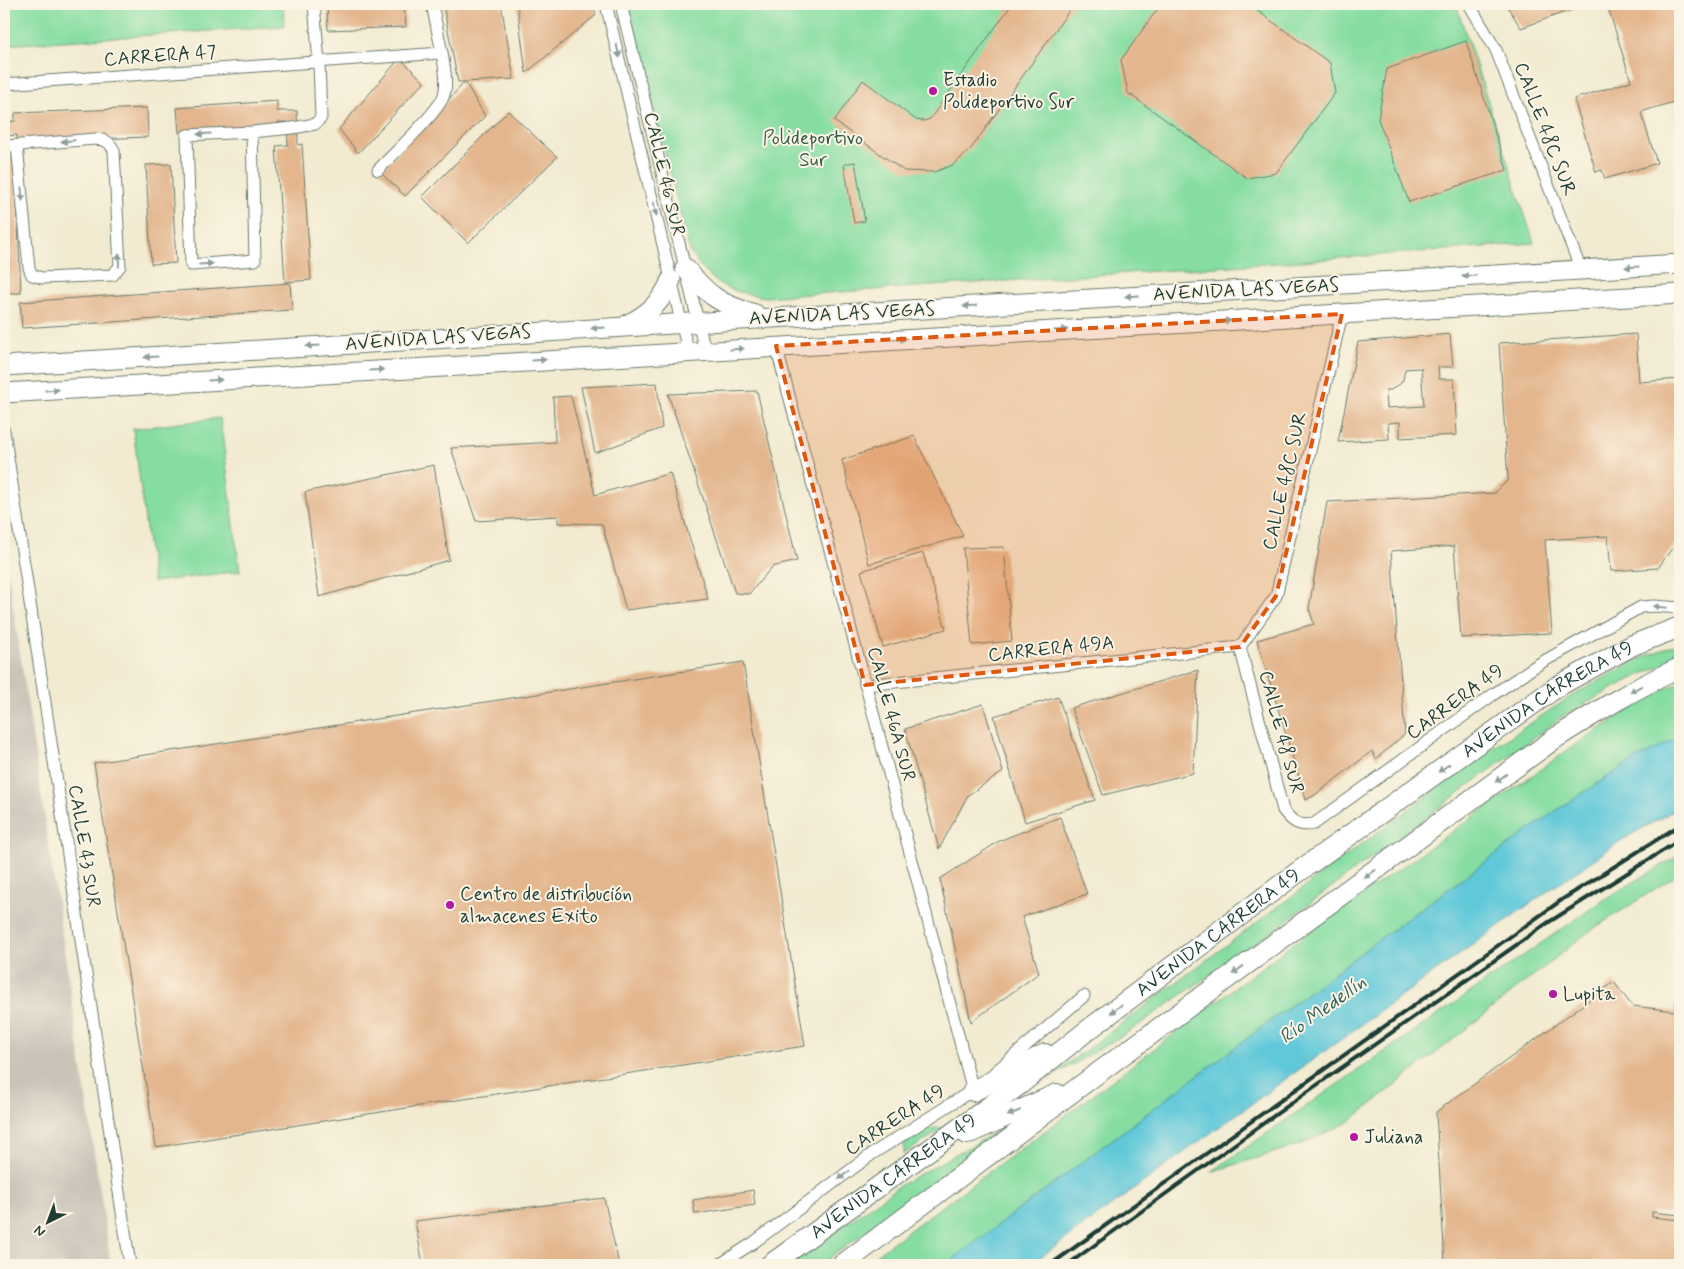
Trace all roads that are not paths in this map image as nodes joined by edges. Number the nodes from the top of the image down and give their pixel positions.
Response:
1 (314, 4) edge
2 (432, 4) edge
3 (606, 4) edge
4 (621, 4) edge
5 (1469, 4) edge
6 (442, 52) junction
7 (319, 63) junction
8 (4, 84) edge
9 (252, 132) junction
10 (13, 146) joint
11 (378, 170) dead end
12 (1680, 264) edge
13 (1581, 270) junction
14 (678, 274) junction
15 (1680, 294) edge
16 (1342, 314) junction
17 (768, 318) junction
18 (690, 323) junction
19 (624, 327) junction
20 (776, 346) junction
21 (696, 351) junction
22 (5, 365) edge
23 (4, 393) edge
24 (4, 431) edge
25 (1680, 608) edge
26 (1680, 627) edge
27 (1240, 647) junction
28 (1680, 668) edge
29 (866, 685) junction
30 (1294, 823) joint
31 (1084, 996) dead end
32 (1084, 1033) junction
33 (1091, 1078) junction
34 (973, 1091) junction
35 (930, 1151) junction
36 (130, 1265) edge
37 (718, 1265) edge
38 (770, 1265) edge
39 (842, 1265) edge

1 - 7 street
2 - 6 street
3 -> 14 street, CALLE 46 SUR
4 - 14 street, CALLE 46 SUR
5 - 13 street, CALLE 48C SUR
6 - 7 street, CARRERA 47
6 - 11 street
7 - 8 street, CARRERA 47
7 - 9 street
9 -> 9 street
10 -> 10 street
12 -> 13 main road, AVENIDA LAS VEGAS
13 -> 17 main road, AVENIDA LAS VEGAS
14 - 17 main road
14 - 18 street, CALLE 46 SUR
14 - 18 street, CALLE 46 SUR
14 - 19 main road
15 - 16 main road, AVENIDA LAS VEGAS
20 -> 16 main road, AVENIDA LAS VEGAS
16 - 27 street, CALLE 48C SUR
17 - 18 main road, AVENIDA LAS VEGAS
18 - 19 main road, AVENIDA LAS VEGAS
18 - 21 street, CALLE 46 SUR
18 - 21 street, CALLE 46 SUR
19 -> 22 main road, AVENIDA LAS VEGAS
21 -> 20 main road, AVENIDA LAS VEGAS
20 - 29 street, CALLE 46A SUR
23 -> 21 main road, AVENIDA LAS VEGAS
24 - 36 street, CALLE 43 SUR
25 -> 30 street, CARRERA 49
26 -> 32 highway, AVENIDA CARRERA 49
27 - 29 street, CARRERA 49A
27 - 30 street, CALLE 48 SUR
28 -> 33 highway, AVENIDA CARRERA 49
29 - 34 street, CALLE 46A SUR
31 - 34 street, CARRERA 49
32 - 34 highway
32 - 35 highway, AVENIDA CARRERA 49
33 -> 35 highway
33 - 39 highway, AVENIDA CARRERA 49
34 -> 37 street, CARRERA 49
35 - 38 highway, AVENIDA CARRERA 49

